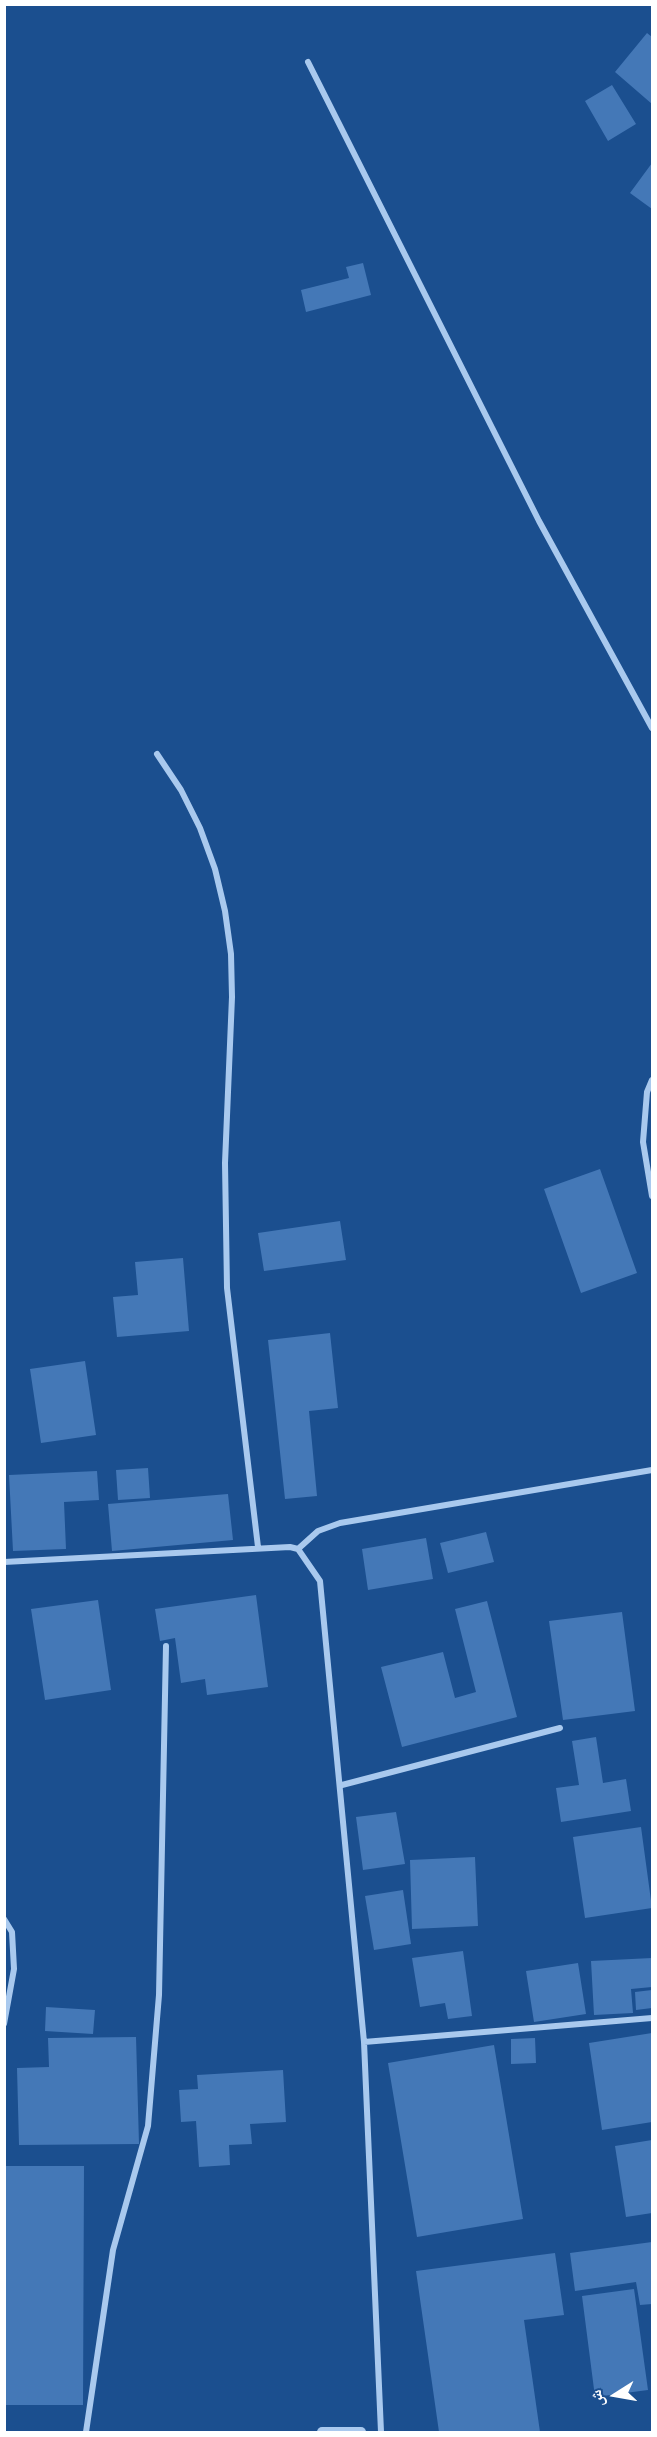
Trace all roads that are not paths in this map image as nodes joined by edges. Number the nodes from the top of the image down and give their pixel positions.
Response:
1 (308, 63) dead end
2 (652, 728) edge
3 (157, 754) dead end
4 (652, 1080) edge
5 (652, 1196) edge
6 (652, 1470) edge
7 (258, 1547) junction
8 (298, 1549) junction
9 (4, 1562) edge
10 (166, 1646) dead end
11 (560, 1728) dead end
12 (342, 1785) junction
13 (4, 1919) edge
14 (652, 2018) edge
15 (4, 2024) edge
16 (364, 2042) junction
17 (86, 2433) edge
18 (322, 2433) edge
19 (361, 2433) edge
20 (381, 2433) edge

1 - 2 street
3 - 7 street
4 - 5 street
6 - 8 street
7 - 8 street
7 - 9 street
8 - 12 street
10 - 17 street
11 - 12 street
12 - 16 street
13 - 15 street
14 - 16 street
16 - 20 street
18 - 19 street

